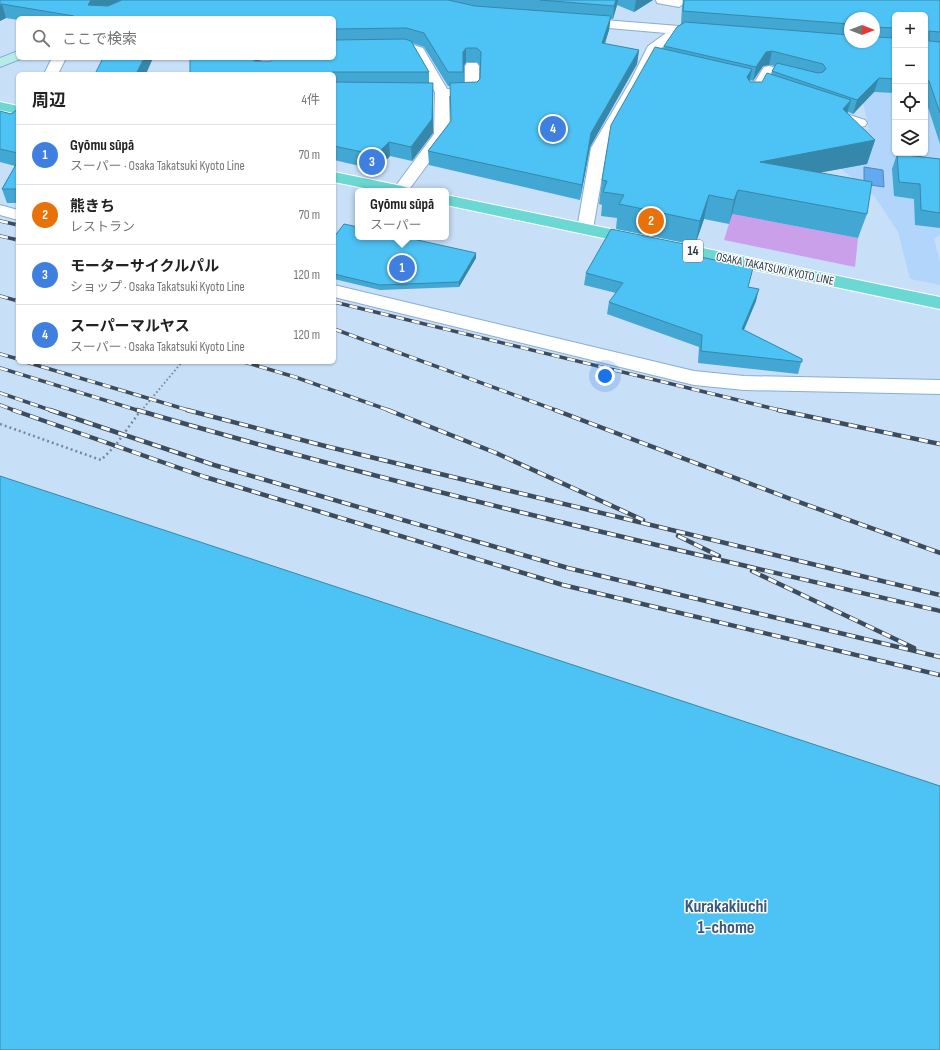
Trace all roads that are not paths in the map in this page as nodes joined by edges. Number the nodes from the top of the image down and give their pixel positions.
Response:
1 (662, 0) edge
2 (679, 3) dead end
3 (570, 21) edge
4 (680, 30) junction
5 (719, 33) edge
6 (336, 48) edge
7 (16, 56) edge
8 (59, 60) edge
9 (268, 60) edge
10 (0, 63) edge
11 (472, 66) edge
12 (51, 72) edge
13 (266, 72) edge
14 (814, 82) edge
15 (742, 85) edge
16 (757, 88) junction
17 (426, 92) edge
18 (442, 92) junction
19 (772, 93) edge
20 (749, 102) edge
21 (0, 106) edge
22 (816, 108) edge
23 (16, 110) edge
24 (860, 123) edge
25 (336, 177) edge
26 (387, 188) edge
27 (403, 188) edge
28 (449, 201) edge
29 (0, 210) edge
30 (16, 214) edge
31 (585, 229) junction
32 (336, 291) edge
33 (940, 303) edge
34 (940, 387) edge

1 - 2 street
3 - 4 street
4 - 5 street
4 - 31 street
6 - 18 street
7 - 10 street
8 - 12 street
9 - 13 street
11 - 18 street
14 - 16 street
15 - 16 street
16 - 19 street
16 - 20 street
17 - 18 street
18 - 27 street
21 - 23 main road
22 - 24 street
25 - 26 main road
28 - 31 main road, OSAKA TAKATSUKI KYOTO LINE / 14
29 - 30 street
31 - 33 main road, OSAKA TAKATSUKI KYOTO LINE / 14
32 - 34 street

